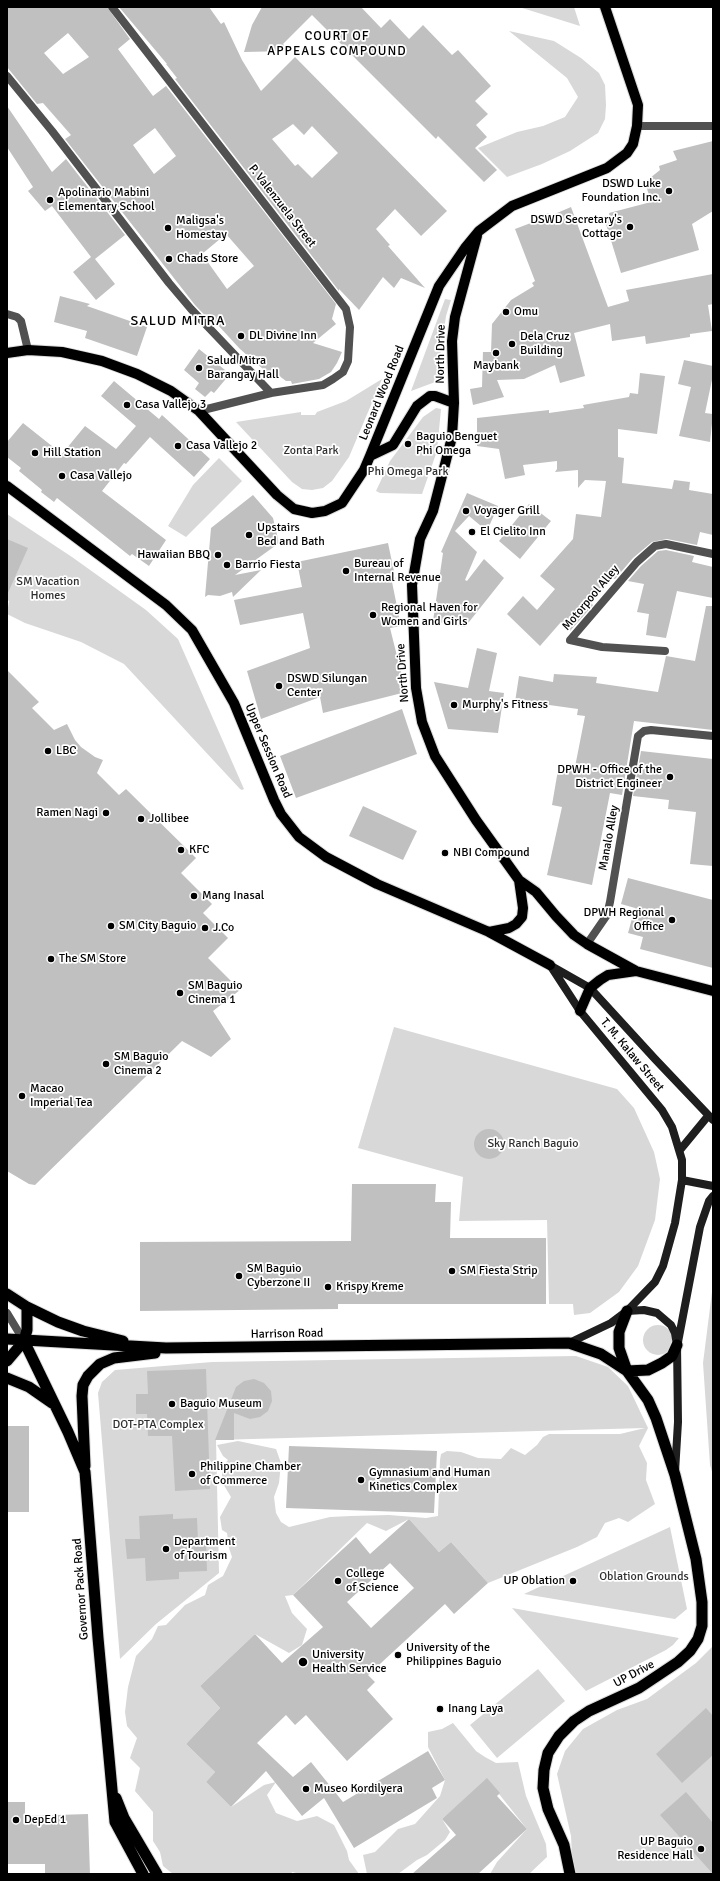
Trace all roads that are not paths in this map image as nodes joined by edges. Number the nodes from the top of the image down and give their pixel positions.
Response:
1 (112, 7) edge
2 (605, 7) edge
3 (7, 76) edge
4 (637, 126) junction
5 (713, 126) edge
6 (479, 231) junction
7 (439, 286) junction
8 (462, 286) junction
9 (7, 314) edge
10 (28, 350) junction
11 (7, 353) edge
12 (271, 393) junction
13 (454, 403) junction
14 (199, 411) junction
15 (370, 456) junction
16 (7, 486) edge
17 (713, 554) edge
18 (665, 651) dead end
19 (713, 736) edge
20 (519, 880) junction
21 (489, 932) junction
22 (587, 944) junction
23 (550, 965) junction
24 (636, 971) junction
25 (590, 988) junction
26 (713, 991) edge
27 (580, 1011) junction
28 (711, 1118) edge
29 (680, 1150) junction
30 (682, 1180) junction
31 (713, 1186) edge
32 (713, 1196) edge
33 (7, 1294) edge
34 (27, 1307) junction
35 (627, 1311) junction
36 (7, 1312) edge
37 (7, 1339) edge
38 (24, 1341) junction
39 (569, 1343) junction
40 (677, 1344) junction
41 (165, 1348) junction
42 (207, 1348) junction
43 (7, 1361) edge
44 (627, 1372) junction
45 (7, 1378) edge
46 (56, 1408) junction
47 (85, 1472) junction
48 (675, 1475) junction
49 (111, 1784) junction
50 (143, 1874) edge
51 (157, 1874) edge
52 (570, 1874) edge

1 - 12 street, P. Valenzuela Street
2 - 4 main road, Leonard Wood Road
3 - 12 street
4 - 5 street
4 - 6 main road, Leonard Wood Road
6 - 7 main road, Leonard Wood Road
6 - 8 main road, North Drive
7 - 8 main road
7 - 15 main road, Leonard Wood Road
8 - 13 main road, North Drive
9 - 10 street
10 - 11 main road, Leonard Wood Road
10 - 14 main road, Leonard Wood Road
12 - 14 street, P. Valenzuela Street
13 - 15 main road
13 - 20 main road, North Drive
14 - 15 main road, Leonard Wood Road
16 - 21 main road, Upper Session Road
17 - 18 street, Motorpool Alley
19 - 22 street, Manalo Alley
20 - 21 main road
20 - 22 main road, North Drive
21 - 23 main road, Upper Session Road
22 - 24 main road
23 - 25 main road, T. M. Kalaw Street
23 - 27 main road, T. M. Kalaw Street
24 - 25 main road
24 - 26 main road
25 - 27 main road
25 - 28 main road, T. M. Kalaw Street
27 - 29 main road, T. M. Kalaw Street
28 - 29 main road
29 - 30 main road, T. M. Kalaw Street
30 - 31 main road
30 - 35 main road, T. M. Kalaw Street
32 - 40 main road
33 - 34 highway
34 - 38 highway
34 - 41 highway
35 - 39 main road, T. M. Kalaw Street
35 - 40 main road
35 - 44 highway
36 - 38 street, Governor Pack Road
37 - 38 highway, Harrison Road
38 - 41 highway, Harrison Road
38 - 43 highway
38 - 46 highway, Governor Pack Road
39 - 42 highway, Harrison Road
39 - 44 highway, UP Drive
40 - 44 highway
40 - 48 main road, UP Drive
41 - 42 highway, Harrison Road
42 - 47 highway
44 - 48 highway, UP Drive
45 - 46 highway
46 - 47 highway, Governor Pack Road
47 - 49 highway, Governor Pack Road
48 - 52 highway, UP Drive
49 - 50 highway, Governor Pack Road
49 - 51 highway

